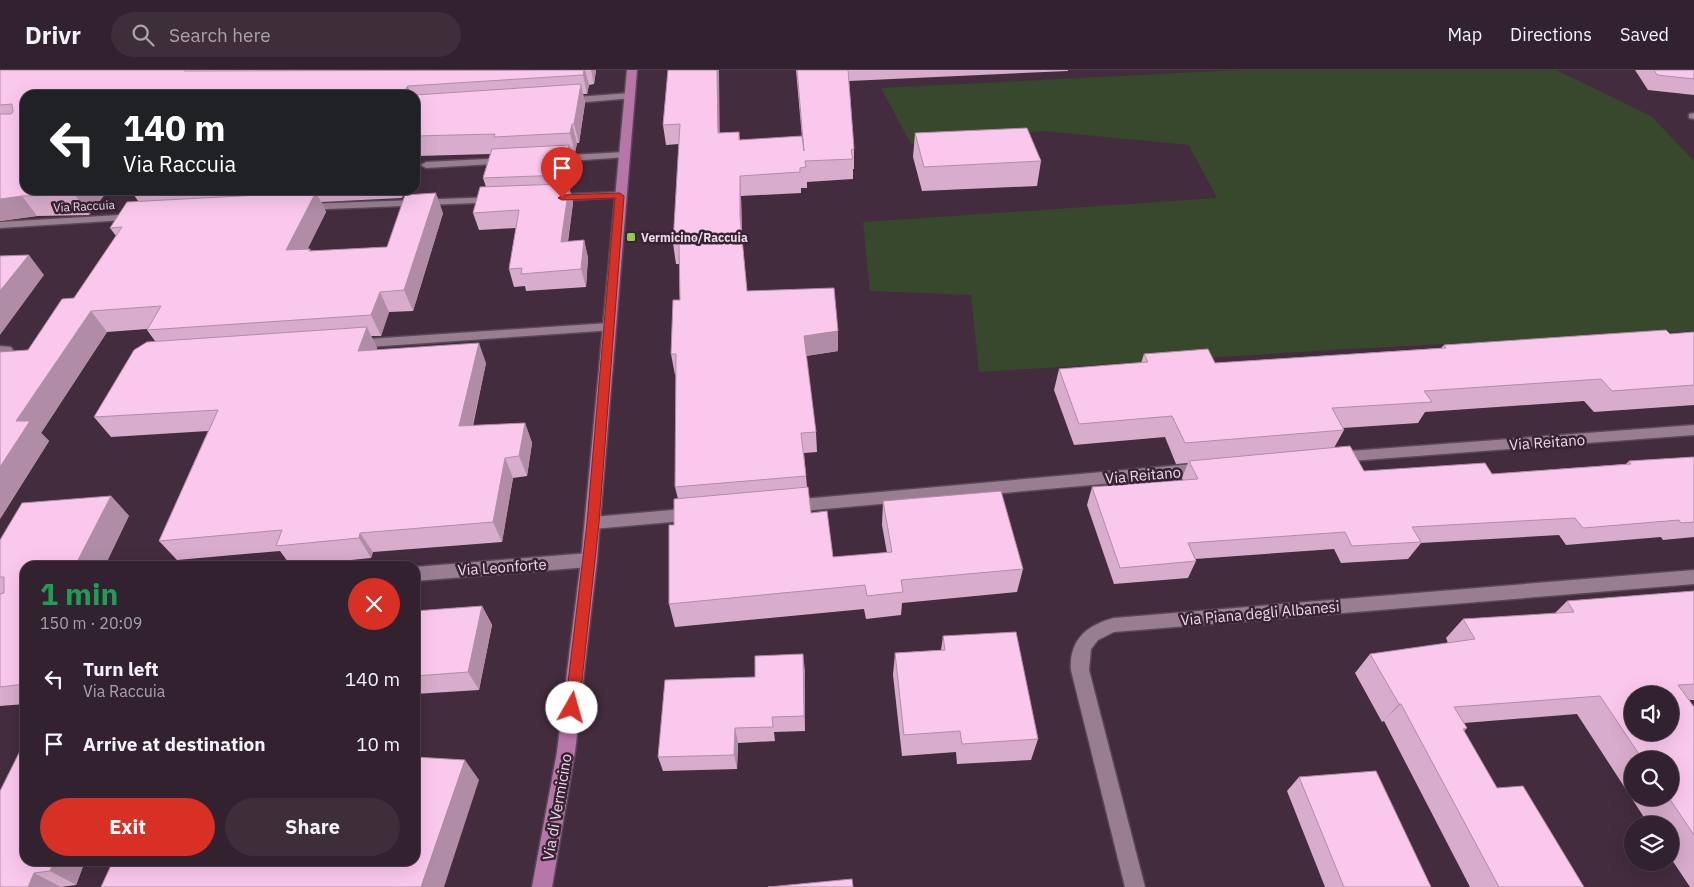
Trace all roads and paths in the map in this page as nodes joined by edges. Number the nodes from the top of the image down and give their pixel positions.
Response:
1 (632, 70) edge
2 (630, 96) junction
3 (550, 102) edge
4 (624, 155) junction
5 (544, 159) edge
6 (515, 160) edge
7 (426, 165) dead end
8 (620, 196) junction
9 (541, 198) edge
10 (511, 200) edge
11 (294, 208) edge
12 (147, 216) edge
13 (0, 225) edge
14 (609, 327) junction
15 (345, 344) edge
16 (1694, 430) edge
17 (1320, 459) edge
18 (1220, 468) edge
19 (772, 507) edge
20 (712, 513) edge
21 (593, 523) junction
22 (589, 560) junction
23 (420, 574) edge
24 (1694, 576) edge
25 (542, 887) edge
26 (1135, 887) edge

1 - 2 main road, Via di Vermicino
2 - 3 street
2 - 4 main road, Via di Vermicino
4 - 5 street
4 - 8 main road, Via di Vermicino
6 - 7 street
8 - 9 street
8 - 14 main road, Via di Vermicino
10 - 11 street
12 - 13 street, Via Raccuia
14 - 15 street
14 - 21 main road, Via di Vermicino
16 - 17 street, Via Reitano
18 - 19 street, Via Reitano
20 - 21 street
21 - 22 main road, Via di Vermicino
22 - 23 street, Via Leonforte
22 - 25 main road, Via di Vermicino
24 - 26 street, Via Piana degli Albanesi

